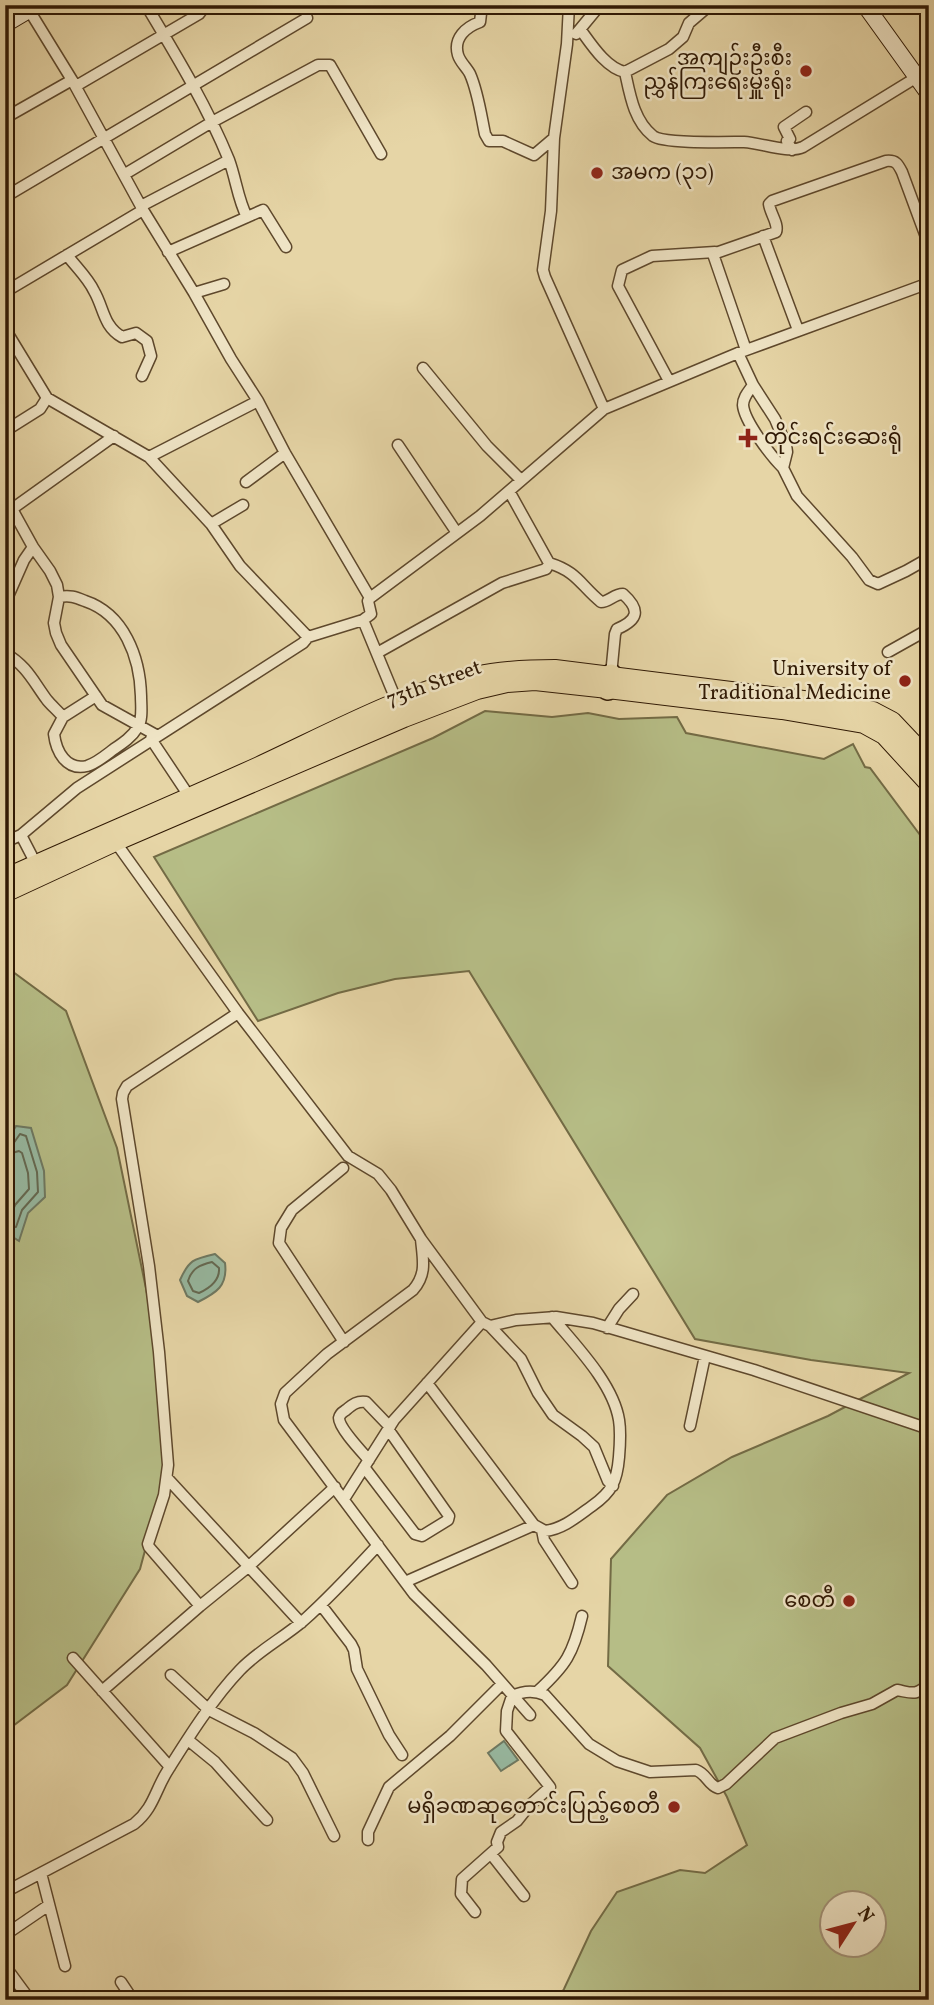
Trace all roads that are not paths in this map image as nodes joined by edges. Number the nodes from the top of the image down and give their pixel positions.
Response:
1 (146, 5) edge
2 (206, 5) edge
3 (482, 5) edge
4 (493, 5) edge
5 (501, 5) edge
6 (569, 5) edge
7 (600, 5) edge
8 (710, 5) edge
9 (865, 5) edge
10 (33, 8) edge
11 (307, 18) dead end
12 (5, 24) edge
13 (580, 29) junction
14 (164, 34) junction
15 (567, 44) junction
16 (625, 72) junction
17 (917, 77) junction
18 (74, 83) junction
19 (192, 85) junction
20 (929, 94) edge
21 (806, 112) dead end
22 (5, 118) edge
23 (212, 122) junction
24 (105, 138) junction
25 (554, 138) junction
26 (792, 150) junction
27 (381, 154) dead end
28 (229, 160) junction
29 (125, 174) junction
30 (5, 197) edge
31 (142, 208) junction
32 (247, 217) junction
33 (763, 236) junction
34 (929, 245) edge
35 (286, 247) dead end
36 (168, 252) junction
37 (715, 252) junction
38 (68, 255) junction
39 (929, 283) edge
40 (224, 284) dead end
41 (5, 292) edge
42 (194, 293) junction
43 (5, 329) edge
44 (799, 330) junction
45 (742, 351) junction
46 (423, 368) dead end
47 (142, 376) dead end
48 (669, 381) junction
49 (753, 385) junction
50 (47, 398) junction
51 (258, 401) junction
52 (604, 409) junction
53 (5, 431) edge
54 (114, 436) junction
55 (398, 445) dead end
56 (285, 453) junction
57 (149, 457) junction
58 (783, 468) junction
59 (521, 480) junction
60 (246, 482) dead end
61 (509, 491) junction
62 (243, 505) dead end
63 (9, 512) edge
64 (211, 524) junction
65 (457, 533) junction
66 (33, 547) junction
67 (929, 558) edge
68 (549, 563) junction
69 (59, 597) junction
70 (370, 598) junction
71 (5, 603) edge
72 (363, 620) junction
73 (929, 629) edge
74 (308, 637) junction
75 (888, 652) dead end
76 (5, 653) edge
77 (377, 653) junction
78 (609, 682) junction
79 (96, 696) junction
80 (400, 710) junction
81 (63, 718) junction
82 (139, 725) junction
83 (154, 737) junction
84 (929, 761) edge
85 (929, 784) edge
86 (189, 796) junction
87 (21, 835) junction
88 (112, 837) junction
89 (5, 842) edge
90 (36, 864) junction
91 (5, 878) edge
92 (5, 893) edge
93 (238, 1013) junction
94 (343, 1168) dead end
95 (421, 1238) junction
96 (633, 1294) dead end
97 (552, 1317) junction
98 (486, 1324) junction
99 (607, 1328) junction
100 (344, 1342) junction
101 (705, 1356) junction
102 (427, 1384) junction
103 (691, 1426) dead end
104 (389, 1428) junction
105 (929, 1429) edge
106 (367, 1464) junction
107 (167, 1478) junction
108 (613, 1486) junction
109 (335, 1487) junction
110 (344, 1499) junction
111 (538, 1528) junction
112 (378, 1545) junction
113 (248, 1567) junction
114 (405, 1582) junction
115 (572, 1583) dead end
116 (321, 1605) junction
117 (200, 1606) junction
118 (582, 1616) dead end
119 (301, 1623) junction
120 (74, 1658) dead end
121 (171, 1675) dead end
122 (502, 1684) junction
123 (929, 1684) edge
124 (102, 1691) junction
125 (538, 1691) junction
126 (512, 1696) junction
127 (209, 1710) junction
128 (530, 1715) dead end
129 (188, 1740) junction
130 (402, 1755) dead end
131 (170, 1767) junction
132 (267, 1819) dead end
133 (334, 1836) dead end
134 (368, 1840) dead end
135 (491, 1854) junction
136 (41, 1873) junction
137 (5, 1892) edge
138 (524, 1896) dead end
139 (49, 1905) junction
140 (474, 1912) dead end
141 (5, 1934) edge
142 (5, 1966) edge
143 (65, 1966) dead end
144 (121, 1982) dead end
145 (30, 2000) edge
146 (133, 2000) edge

1 - 14 street
2 - 14 street
3 - 25 street
4 - 5 street
6 - 15 street
7 - 13 street
8 - 16 street
9 - 17 street
10 - 12 street
10 - 18 street
11 - 19 street
13 - 15 street
13 - 16 street
14 - 18 street
14 - 19 street
15 - 25 street
16 - 26 street
17 - 20 street
17 - 26 street
18 - 22 street
18 - 24 street
19 - 23 street
19 - 24 street
21 - 26 street
23 - 27 street
23 - 28 street
23 - 29 street
24 - 29 street
24 - 30 street
25 - 52 street
28 - 31 street
28 - 32 street
29 - 31 street
31 - 36 street
31 - 38 street
32 - 35 street
32 - 36 street
33 - 34 street
33 - 37 street
33 - 44 street
36 - 42 street
37 - 45 street
37 - 48 street
38 - 41 street
38 - 47 street
39 - 44 street
40 - 42 street
42 - 51 street
43 - 50 street
44 - 45 street
45 - 48 street
45 - 49 street
46 - 59 street
48 - 52 street
49 - 58 street
49 - 58 street
50 - 53 street
50 - 54 street
51 - 56 street
51 - 57 street
52 - 59 street
54 - 57 street
54 - 63 street
55 - 65 street
56 - 60 street
56 - 70 street
57 - 64 street
58 - 67 street
59 - 61 street
61 - 65 street
61 - 68 street
62 - 64 street
63 - 66 street
64 - 74 street
65 - 70 street
66 - 69 street
66 - 71 street
68 - 77 street
68 - 78 street
69 - 79 street
69 - 82 street
70 - 72 street
72 - 74 street
72 - 77 street
73 - 75 street
74 - 83 street
76 - 81 street
77 - 80 street
78 - 80 main road, 73th Street
78 - 84 main road, 73th Street
78 - 85 main road, 73th Street
79 - 81 street
79 - 82 street
80 - 86 main road, 73th Street
80 - 88 main road, 73th Street
81 - 82 street
82 - 83 street
83 - 86 street
83 - 87 street
86 - 88 main road, 73th Street
87 - 89 street
87 - 90 street
88 - 90 main road, 73th Street
88 - 92 main road, 73th Street
88 - 93 street
90 - 91 main road, 73th Street
93 - 95 street
93 - 107 street
94 - 100 street
95 - 98 street
95 - 100 street
96 - 99 street
97 - 98 street
97 - 99 street
97 - 108 street
98 - 102 street
98 - 108 street
99 - 101 street
100 - 109 street
101 - 103 street
101 - 105 street
102 - 104 street
102 - 111 street
104 - 106 street
104 - 106 street
104 - 106 street
106 - 110 street
107 - 113 street
107 - 117 street
108 - 111 street
109 - 110 street
109 - 113 street
110 - 112 street
111 - 114 street
111 - 115 street
112 - 114 street
112 - 116 street
113 - 117 street
113 - 119 street
114 - 122 street
116 - 119 street
116 - 130 street
117 - 124 street
118 - 125 street
119 - 127 street
120 - 124 street
121 - 127 street
122 - 126 street
122 - 134 street
123 - 125 street
124 - 131 street
125 - 126 street
126 - 128 street
126 - 135 street
127 - 129 street
127 - 133 street
129 - 131 street
129 - 132 street
131 - 136 street
135 - 138 street
135 - 140 street
136 - 137 street
136 - 139 street
139 - 141 street
139 - 143 street
142 - 145 street
144 - 146 street

